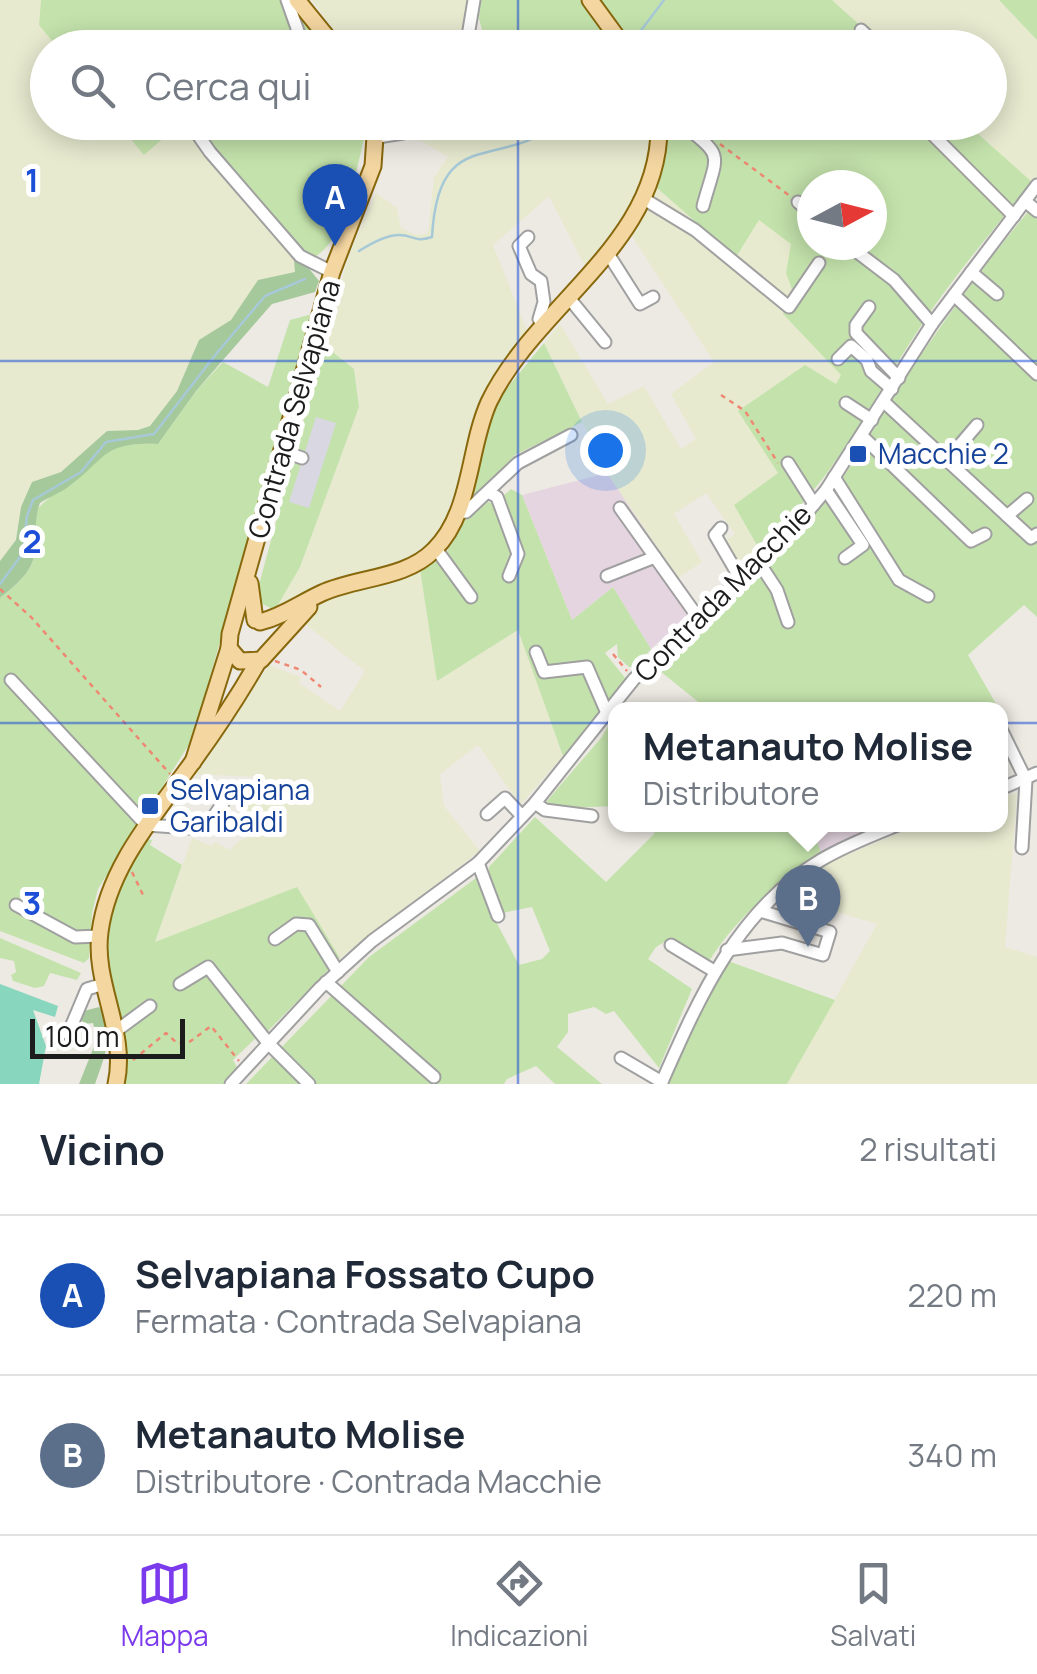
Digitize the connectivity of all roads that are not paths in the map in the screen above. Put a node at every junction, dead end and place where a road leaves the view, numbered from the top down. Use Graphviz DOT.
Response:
graph roads {
  1 [pos="287,0"];
  2 [pos="297,0"];
  3 [pos="474,0"];
  4 [pos="590,0"];
  5 [pos="298,30"];
  6 [pos="321,30"];
  7 [pos="469,30"];
  8 [pos="612,30"];
  9 [pos="202,140"];
  10 [pos="376,140"];
  11 [pos="657,140"];
  12 [pos="703,140"];
  13 [pos="938,140"];
  14 [pos="1037,185"];
  15 [pos="644,200"];
  16 [pos="1025,201"];
  17 [pos="703,206"];
  18 [pos="1037,211"];
  19 [pos="1014,216"];
  20 [pos="528,238"];
  21 [pos="607,252"];
  22 [pos="868,260"];
  23 [pos="818,263"];
  24 [pos="332,272"];
  25 [pos="972,272"];
  26 [pos="997,294"];
  27 [pos="954,295"];
  28 [pos="653,297"];
  29 [pos="569,298"];
  30 [pos="869,307"];
  31 [pos="932,324"];
  32 [pos="544,327"];
  33 [pos="606,342"];
  34 [pos="838,359"];
  35 [pos="1037,374"];
  36 [pos="896,384"];
  37 [pos="884,402"];
  38 [pos="846,403"];
  39 [pos="872,420"];
  40 [pos="977,425"];
  41 [pos="571,435"];
  42 [pos="862,436"];
  43 [pos="282,451"];
  44 [pos="302,458"];
  45 [pos="947,460"];
  46 [pos="783,462"];
  47 [pos="834,478"];
  48 [pos="826,490"];
  49 [pos="488,492"];
  50 [pos="1027,500"];
  51 [pos="814,504"];
  52 [pos="620,508"];
  53 [pos="457,512"];
  54 [pos="1007,516"];
  55 [pos="721,528"];
  56 [pos="985,534"];
  57 [pos="1037,534"];
  58 [pos="436,550"];
  59 [pos="655,557"];
  60 [pos="845,558"];
  61 [pos="758,561"];
  62 [pos="250,569"];
  63 [pos="509,576"];
  64 [pos="606,576"];
  65 [pos="740,578"];
  66 [pos="323,593"];
  67 [pos="928,596"];
  68 [pos="471,597"];
  69 [pos="698,616"];
  70 [pos="258,621"];
  71 [pos="788,622"];
  72 [pos="232,629"];
  73 [pos="229,648"];
  74 [pos="536,652"];
  75 [pos="264,657"];
  76 [pos="11,680"];
  77 [pos="616,702"];
  78 [pos="607,713"];
  79 [pos="1008,740"];
  80 [pos="193,762"];
  81 [pos="1033,780"];
  82 [pos="1008,786"];
  83 [pos="223,803"];
  84 [pos="535,803"];
  85 [pos="487,814"];
  86 [pos="522,816"];
  87 [pos="592,816"];
  88 [pos="146,825"];
  89 [pos="882,832"];
  90 [pos="1022,848"];
  91 [pos="478,863"];
  92 [pos="16,906"];
  93 [pos="760,912"];
  94 [pos="498,916"];
  95 [pos="99,936"];
  96 [pos="275,939"];
  97 [pos="670,945"];
  98 [pos="727,950"];
  99 [pos="714,971"];
  100 [pos="338,972"];
  101 [pos="326,982"];
  102 [pos="104,984"];
  103 [pos="180,984"];
  104 [pos="150,1006"];
  105 [pos="116,1031"];
  106 [pos="68,1034"];
  107 [pos="269,1044"];
  108 [pos="620,1058"];
  109 [pos="117,1076"];
  110 [pos="434,1077"];
  111 [pos="234,1083"];
  112 [pos="661,1083"];
  113 [pos="308,1084"];
  1 -- 5 [label="street"];
  2 -- 6 [label="main road"];
  3 -- 7 [label="street"];
  4 -- 8 [label="main road"];
  9 -- 24 [label="street"];
  10 -- 24 [label="main road, Contrada Selvapiana"];
  11 -- 15 [label="main road"];
  12 -- 17 [label="street"];
  13 -- 19 [label="street"];
  14 -- 16 [label="street, Contrada Macchie"];
  15 -- 21 [label="main road"];
  15 -- 23 [label="street"];
  16 -- 18 [label="street"];
  16 -- 19 [label="street, Contrada Macchie"];
  19 -- 25 [label="street, Contrada Macchie"];
  20 -- 32 [label="street"];
  21 -- 28 [label="street"];
  21 -- 29 [label="main road"];
  22 -- 31 [label="street"];
  24 -- 43 [label="main road, Contrada Selvapiana"];
  25 -- 26 [label="street"];
  25 -- 27 [label="street, Contrada Macchie"];
  27 -- 31 [label="street, Contrada Macchie"];
  27 -- 35 [label="street"];
  29 -- 32 [label="main road"];
  29 -- 33 [label="street"];
  30 -- 36 [label="street"];
  31 -- 36 [label="street, Contrada Macchie"];
  32 -- 53 [label="main road"];
  34 -- 36 [label="street"];
  36 -- 37 [label="street, Contrada Macchie"];
  37 -- 39 [label="street, Contrada Macchie"];
  37 -- 45 [label="street"];
  38 -- 39 [label="street"];
  39 -- 42 [label="street, Contrada Macchie"];
  40 -- 45 [label="street"];
  41 -- 49 [label="street"];
  42 -- 47 [label="street, Contrada Macchie"];
  42 -- 56 [label="street"];
  43 -- 44 [label="street"];
  43 -- 62 [label="main road, Contrada Selvapiana"];
  45 -- 54 [label="street"];
  46 -- 51 [label="street"];
  47 -- 48 [label="street, Contrada Macchie"];
  47 -- 67 [label="street"];
  48 -- 51 [label="street, Contrada Macchie"];
  48 -- 60 [label="street"];
  49 -- 53 [label="street"];
  49 -- 63 [label="street"];
  50 -- 54 [label="street"];
  51 -- 61 [label="street, Contrada Macchie"];
  52 -- 59 [label="street"];
  53 -- 58 [label="main road"];
  54 -- 57 [label="street"];
  55 -- 65 [label="street"];
  58 -- 66 [label="main road"];
  58 -- 68 [label="street"];
  59 -- 64 [label="street"];
  59 -- 69 [label="street"];
  61 -- 65 [label="street, Contrada Macchie"];
  61 -- 71 [label="street"];
  62 -- 70 [label="main road, Contrada Selvapiana"];
  62 -- 72 [label="main road, Contrada Selvapiana"];
  65 -- 69 [label="street, Contrada Macchie"];
  66 -- 70 [label="main road"];
  66 -- 75 [label="main road"];
  69 -- 77 [label="street, Contrada Macchie"];
  70 -- 72 [label="main road"];
  70 -- 75 [label="main road"];
  72 -- 73 [label="main road"];
  73 -- 75 [label="main road"];
  73 -- 80 [label="main road"];
  74 -- 78 [label="street"];
  75 -- 80 [label="main road"];
  76 -- 88 [label="street"];
  78 -- 84 [label="street, Contrada Macchie"];
  79 -- 81 [label="street"];
  80 -- 88 [label="main road"];
  81 -- 82 [label="street"];
  81 -- 90 [label="street"];
  83 -- 88 [label="street"];
  84 -- 86 [label="street, Contrada Macchie"];
  84 -- 87 [label="street"];
  85 -- 86 [label="street"];
  86 -- 91 [label="street, Contrada Macchie"];
  88 -- 95 [label="main road"];
  89 -- 93 [label="street"];
  91 -- 94 [label="street"];
  91 -- 100 [label="street, Contrada Macchie"];
  92 -- 95 [label="street"];
  93 -- 98 [label="street"];
  93 -- 98 [label="street"];
  95 -- 102 [label="main road"];
  96 -- 100 [label="street"];
  97 -- 99 [label="street"];
  98 -- 99 [label="street"];
  99 -- 112 [label="street"];
  100 -- 101 [label="street, Contrada Macchie"];
  101 -- 107 [label="street, Contrada Macchie"];
  101 -- 110 [label="street"];
  102 -- 105 [label="main road"];
  102 -- 106 [label="street"];
  103 -- 107 [label="street"];
  104 -- 105 [label="street"];
  105 -- 109 [label="main road"];
  107 -- 111 [label="street, Contrada Macchie"];
  107 -- 113 [label="street"];
  108 -- 112 [label="street"];
}
